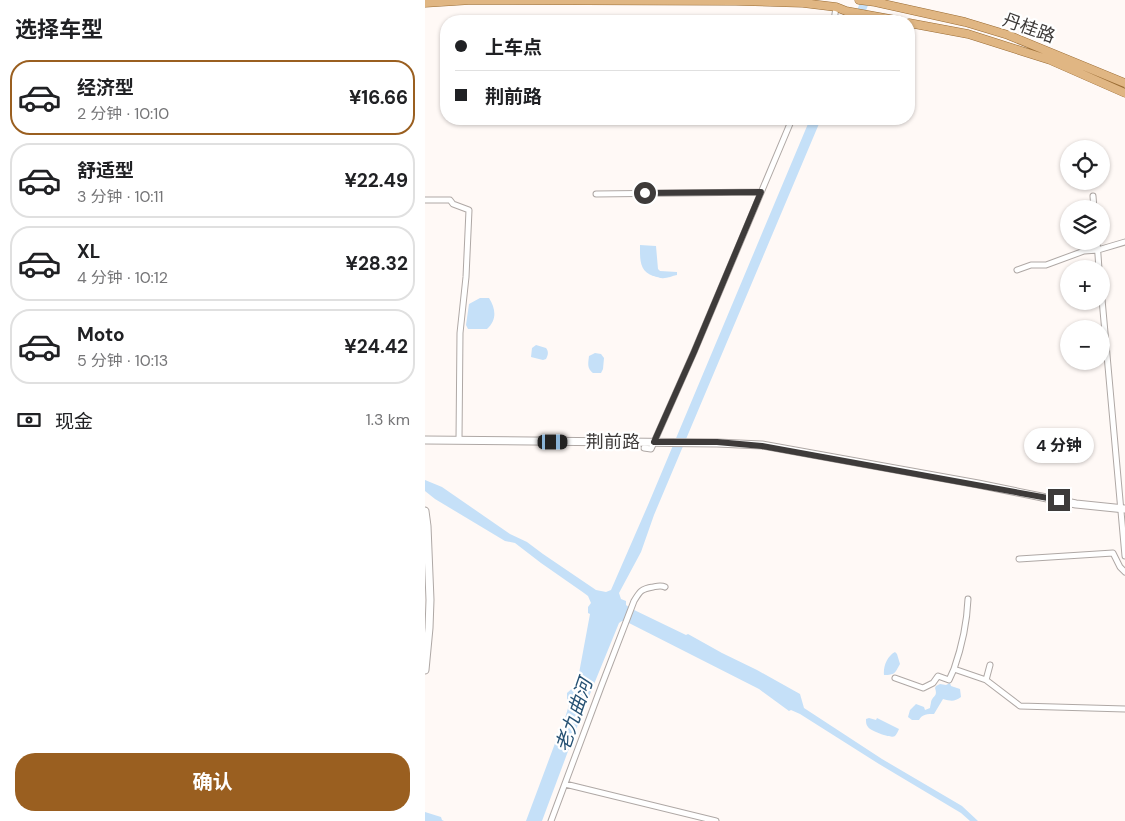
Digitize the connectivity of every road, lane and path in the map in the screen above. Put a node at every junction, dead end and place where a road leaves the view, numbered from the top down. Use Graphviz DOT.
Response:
graph roads {
  1 [pos="859,0"];
  2 [pos="425,3"];
  3 [pos="836,7"];
  4 [pos="835,15"];
  5 [pos="868,15"];
  6 [pos="915,24"];
  7 [pos="1125,83"];
  8 [pos="1125,93"];
  9 [pos="789,125"];
  10 [pos="761,192"];
  11 [pos="596,194"];
  12 [pos="1093,196"];
  13 [pos="425,200"];
  14 [pos="1093,200"];
  15 [pos="1125,242"];
  16 [pos="1110,246"];
  17 [pos="1098,250"];
  18 [pos="1099,260"];
  19 [pos="1017,270"];
  20 [pos="1103,310"];
  21 [pos="459,439"];
  22 [pos="425,440"];
  23 [pos="654,442"];
  24 [pos="644,448"];
  25 [pos="1123,509"];
  26 [pos="425,511"];
  27 [pos="1125,556"];
  28 [pos="1019,559"];
  29 [pos="1125,572"];
  30 [pos="665,587"];
  31 [pos="968,599"];
  32 [pos="990,665"];
  33 [pos="954,668"];
  34 [pos="425,670"];
  35 [pos="895,678"];
  36 [pos="986,680"];
  37 [pos="1125,709"];
  38 [pos="565,784"];
  39 [pos="551,821"];
  40 [pos="716,821"];
  1 -- 7 [label="main road, 丹桂路"];
  2 -- 3 [label="main road"];
  3 -- 4 [label="street"];
  3 -- 5 [label="main road"];
  6 -- 8 [label="main road, 丹桂路"];
  9 -- 10 [label="street"];
  10 -- 11 [label="street"];
  10 -- 23 [label="street"];
  12 -- 14 [label="street"];
  13 -- 21 [label="street"];
  15 -- 16 [label="street"];
  17 -- 18 [label="street"];
  17 -- 19 [label="street"];
  20 -- 25 [label="street"];
  22 -- 23 [label="street, 荆前路"];
  23 -- 24 [label="street"];
  23 -- 25 [label="street, 荆前路"];
  25 -- 27 [label="street"];
  26 -- 34 [label="street"];
  28 -- 29 [label="street"];
  30 -- 38 [label="street"];
  31 -- 33 [label="street"];
  32 -- 36 [label="street"];
  33 -- 35 [label="street"];
  33 -- 36 [label="street"];
  36 -- 37 [label="street"];
  38 -- 39 [label="street"];
  38 -- 40 [label="street"];
}
